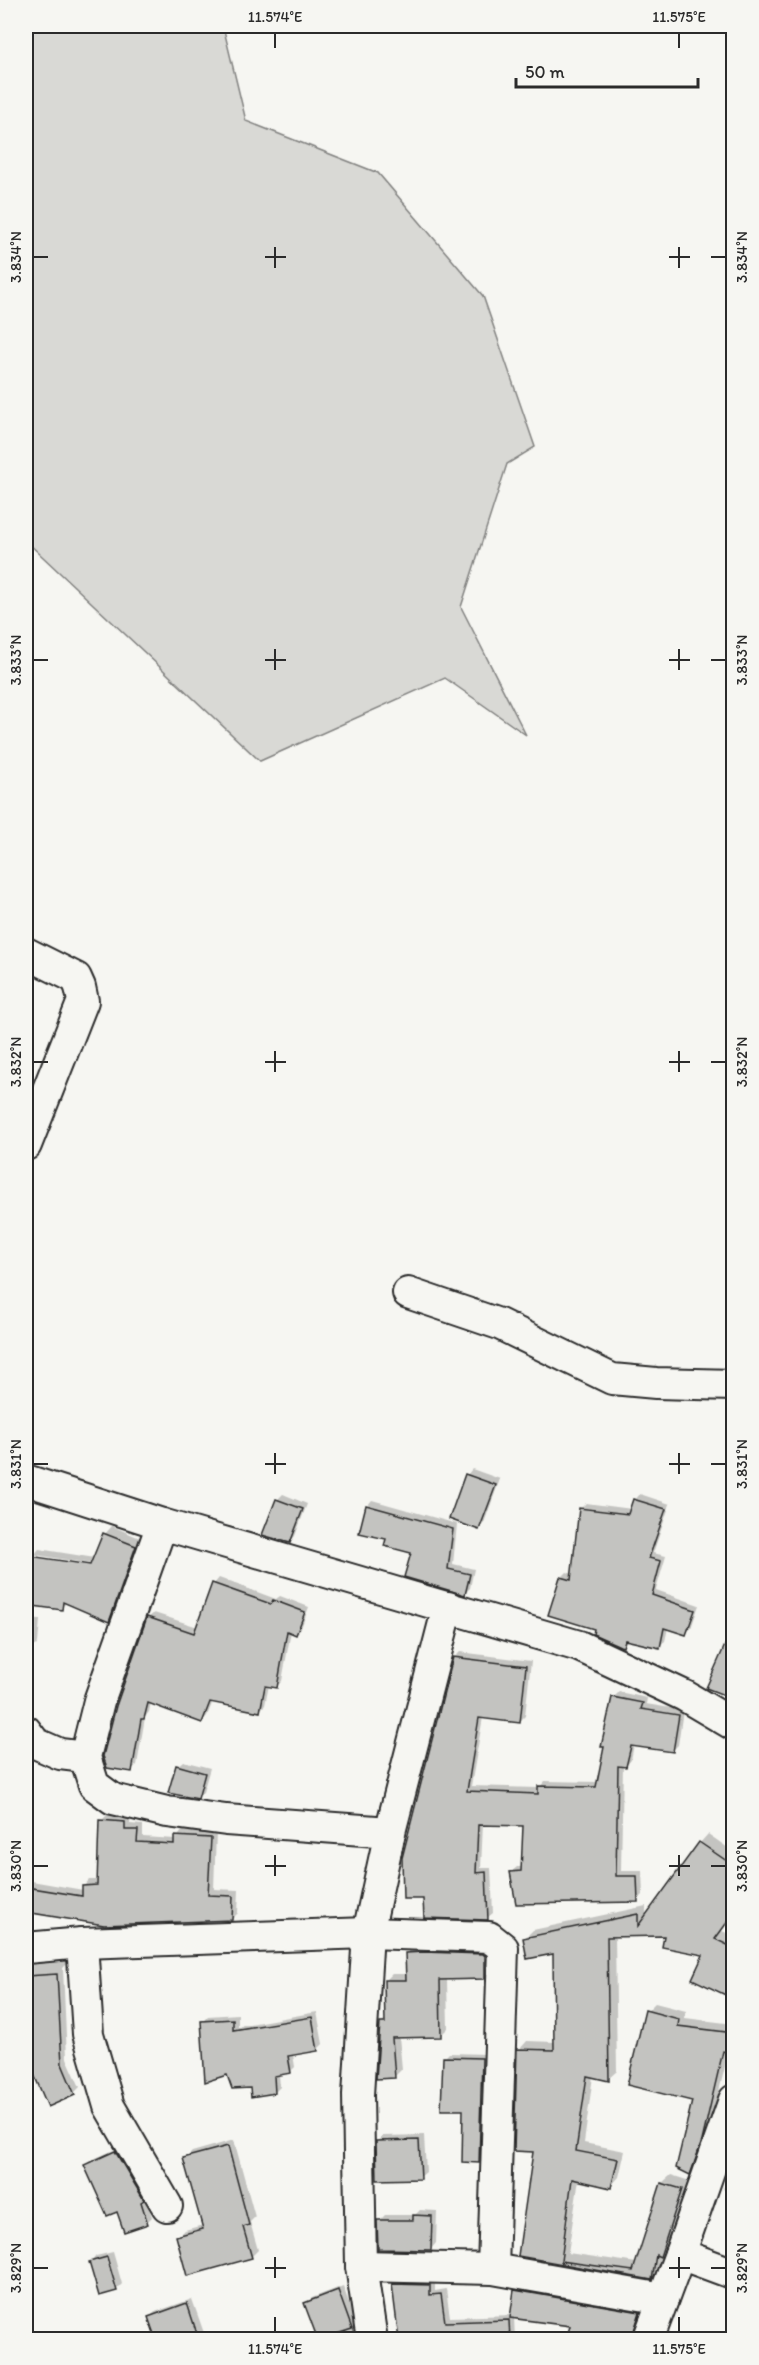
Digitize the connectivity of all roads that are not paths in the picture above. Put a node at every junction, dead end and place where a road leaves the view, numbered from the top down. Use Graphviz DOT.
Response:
graph roads {
  1 [pos="26,953"];
  2 [pos="26,1145"];
  3 [pos="408,1293"];
  4 [pos="734,1385"];
  5 [pos="26,1480"];
  6 [pos="162,1524"];
  7 [pos="448,1607"];
  8 [pos="734,1725"];
  9 [pos="26,1731"];
  10 [pos="85,1757"];
  11 [pos="390,1832"];
  12 [pos="368,1933"];
  13 [pos="82,1943"];
  14 [pos="26,1948"];
  15 [pos="734,2100"];
  16 [pos="167,2206"];
  17 [pos="680,2254"];
  18 [pos="361,2265"];
  19 [pos="493,2269"];
  20 [pos="734,2274"];
  21 [pos="663,2299"];
  22 [pos="372,2340"];
  23 [pos="648,2340"];
  1 -- 2 [label="street"];
  3 -- 4 [label="street"];
  5 -- 6 [label="street"];
  6 -- 7 [label="street"];
  6 -- 10 [label="street"];
  7 -- 8 [label="street"];
  7 -- 11 [label="street"];
  9 -- 10 [label="street"];
  10 -- 11 [label="street"];
  11 -- 12 [label="street"];
  12 -- 13 [label="street"];
  12 -- 18 [label="street"];
  12 -- 19 [label="street"];
  13 -- 14 [label="street"];
  13 -- 16 [label="street"];
  15 -- 17 [label="street"];
  17 -- 20 [label="street"];
  17 -- 21 [label="street"];
  18 -- 19 [label="street"];
  18 -- 22 [label="street"];
  19 -- 21 [label="street"];
  21 -- 23 [label="street"];
}
